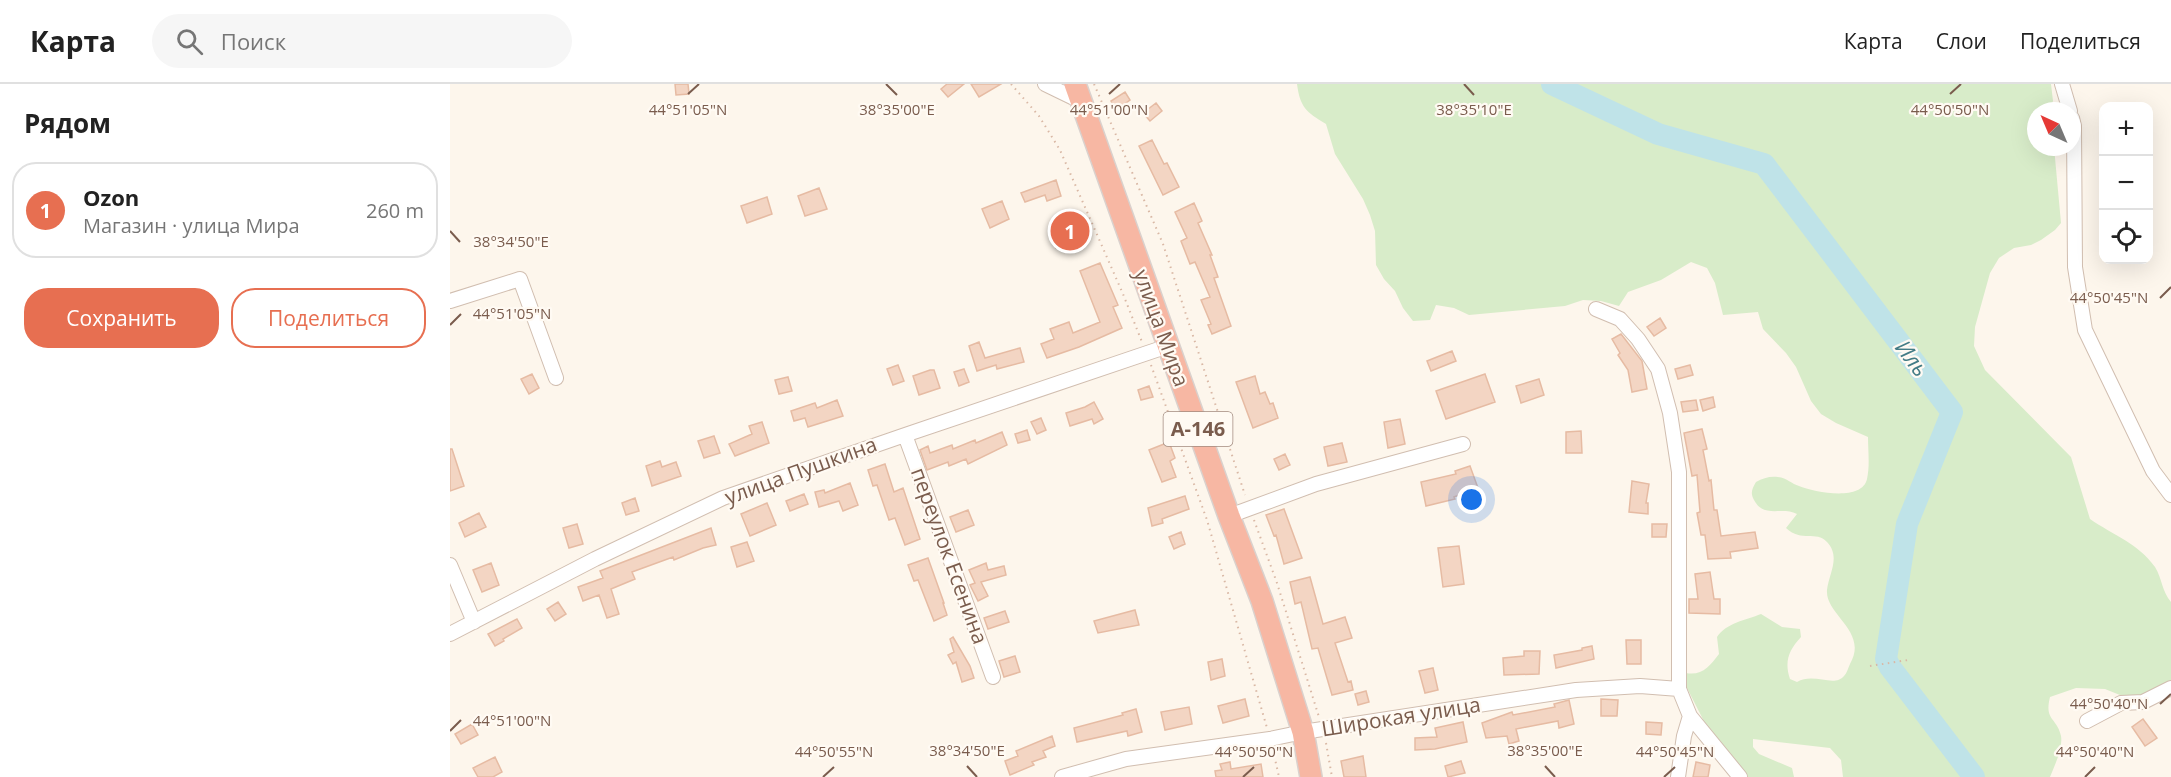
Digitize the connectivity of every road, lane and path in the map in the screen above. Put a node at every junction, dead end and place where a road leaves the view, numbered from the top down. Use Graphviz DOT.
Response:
graph roads {
  1 [pos="1011,84"];
  2 [pos="1045,84"];
  3 [pos="1095,84"];
  4 [pos="2062,84"];
  5 [pos="1077,93"];
  6 [pos="2067,102"];
  7 [pos="2074,156"];
  8 [pos="450,301"];
  9 [pos="1596,309"];
  10 [pos="1168,346"];
  11 [pos="1147,354"];
  12 [pos="556,378"];
  13 [pos="904,435"];
  14 [pos="1463,444"];
  15 [pos="2171,495"];
  16 [pos="1249,508"];
  17 [pos="1229,516"];
  18 [pos="450,565"];
  19 [pos="474,622"];
  20 [pos="450,634"];
  21 [pos="1908,660"];
  22 [pos="1870,666"];
  23 [pos="993,677"];
  24 [pos="2171,688"];
  25 [pos="1679,689"];
  26 [pos="1690,717"];
  27 [pos="2087,721"];
  28 [pos="1313,730"];
  29 [pos="1270,739"];
  30 [pos="1062,777"];
  31 [pos="1279,777"];
  32 [pos="1311,777"];
  33 [pos="1332,777"];
  34 [pos="1678,777"];
  35 [pos="1740,777"];
  1 -- 11 [label="path"];
  2 -- 5 [label="street"];
  3 -- 16 [label="path"];
  4 -- 6 [label="street"];
  5 -- 10 [label="highway, улица Мира / А-146"];
  7 -- 15 [label="street"];
  8 -- 12 [label="street"];
  9 -- 25 [label="street"];
  10 -- 11 [label="street, улица Пушкина"];
  10 -- 17 [label="highway, улица Мира / А-146"];
  11 -- 13 [label="street, улица Пушкина"];
  11 -- 29 [label="path"];
  13 -- 19 [label="street, улица Пушкина"];
  13 -- 23 [label="street, переулок Есенина"];
  14 -- 16 [label="street"];
  16 -- 17 [label="street"];
  16 -- 28 [label="path"];
  17 -- 28 [label="highway, улица Мира / А-146"];
  18 -- 19 [label="street"];
  19 -- 20 [label="street, улица Пушкина"];
  21 -- 22 [label="path"];
  24 -- 27 [label="street"];
  25 -- 26 [label="street"];
  25 -- 28 [label="street, Широкая улица"];
  26 -- 34 [label="street"];
  26 -- 35 [label="street"];
  28 -- 29 [label="street, Широкая улица"];
  28 -- 32 [label="highway, улица Мира / А-146"];
  28 -- 33 [label="path"];
  29 -- 30 [label="street, Широкая улица"];
  29 -- 31 [label="path"];
}
